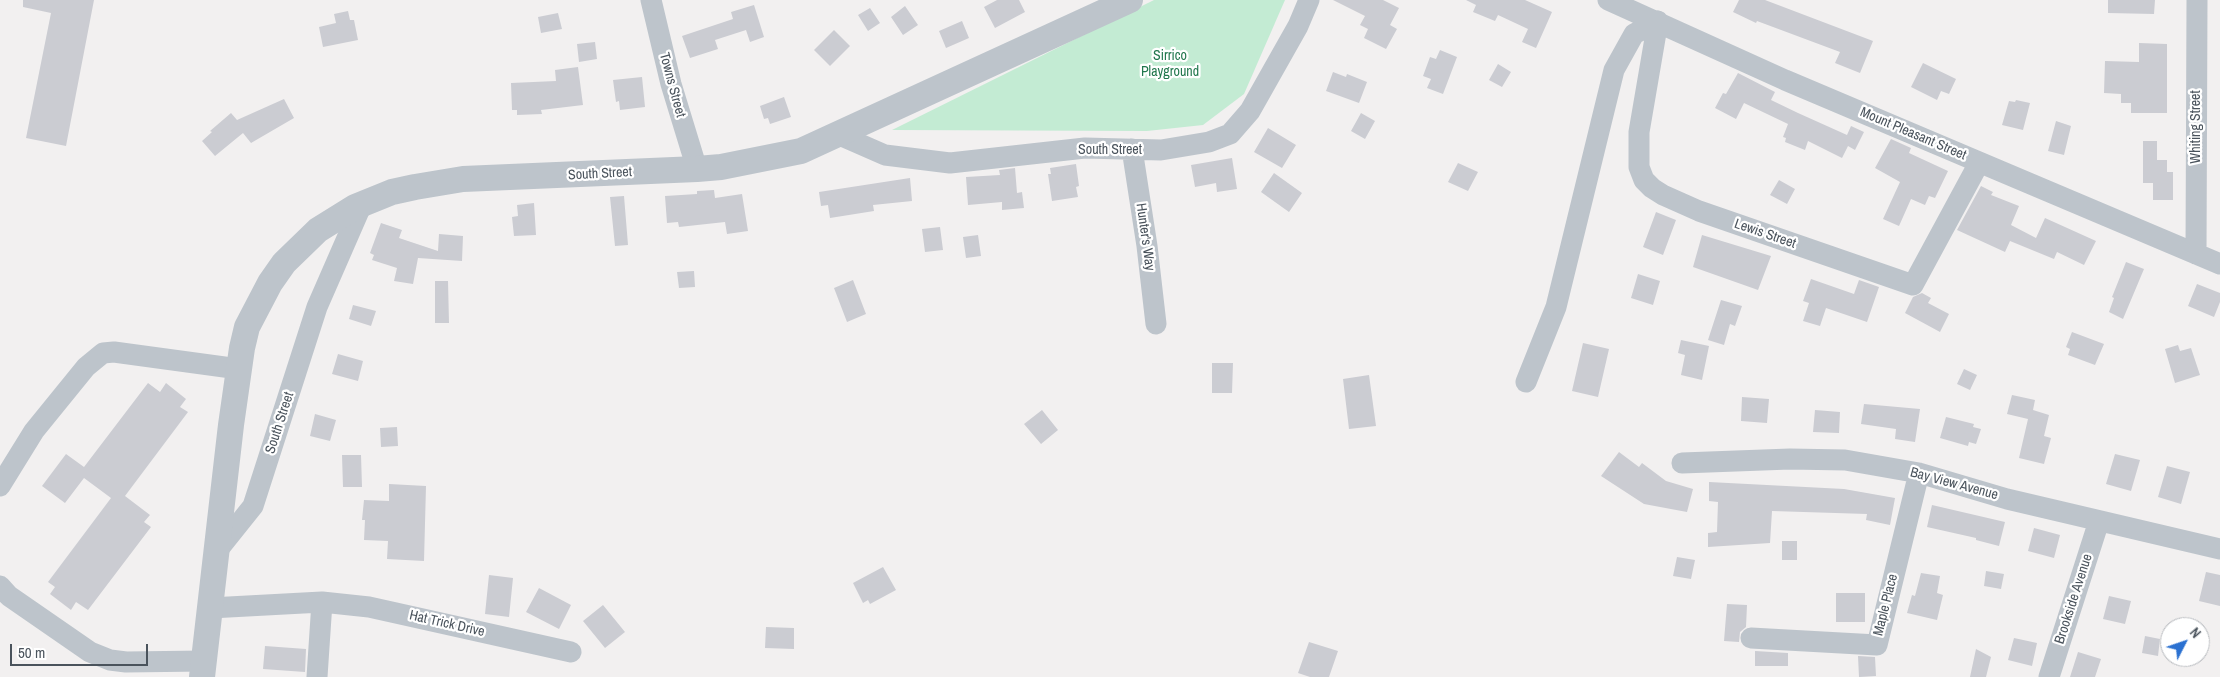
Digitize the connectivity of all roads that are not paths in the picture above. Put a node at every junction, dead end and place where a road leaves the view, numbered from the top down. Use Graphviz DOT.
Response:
graph roads {
  1 [pos="651,0"];
  2 [pos="1130,0"];
  3 [pos="1309,0"];
  4 [pos="1608,0"];
  5 [pos="2197,0"];
  6 [pos="1658,21"];
  7 [pos="837,134"];
  8 [pos="1132,150"];
  9 [pos="1979,163"];
  10 [pos="697,169"];
  11 [pos="362,204"];
  12 [pos="2196,254"];
  13 [pos="2220,264"];
  14 [pos="1156,324"];
  15 [pos="239,369"];
  16 [pos="1526,382"];
  17 [pos="1682,464"];
  18 [pos="1918,473"];
  19 [pos="0,486"];
  20 [pos="2099,521"];
  21 [pos="2220,549"];
  22 [pos="217,550"];
  23 [pos="0,586"];
  24 [pos="322,602"];
  25 [pos="210,608"];
  26 [pos="1752,638"];
  27 [pos="571,652"];
  28 [pos="203,669"];
  29 [pos="317,677"];
  30 [pos="2049,677"];
  1 -- 10 [label="street, Towns Street"];
  2 -- 7 [label="street, South Street"];
  3 -- 8 [label="street, South Street"];
  4 -- 6 [label="street, Mount Pleasant Street"];
  5 -- 12 [label="street, Whiting Street"];
  6 -- 9 [label="street, Mount Pleasant Street"];
  6 -- 9 [label="street, Lewis Street"];
  6 -- 16 [label="street"];
  7 -- 8 [label="street, South Street"];
  7 -- 10 [label="street, South Street"];
  8 -- 14 [label="street, Hunter's Way"];
  9 -- 12 [label="street, Mount Pleasant Street"];
  10 -- 11 [label="street, South Street"];
  11 -- 15 [label="street, South Street"];
  11 -- 22 [label="street, South Street"];
  12 -- 13 [label="street, Mount Pleasant Street"];
  15 -- 19 [label="street"];
  15 -- 22 [label="street, South Street"];
  17 -- 18 [label="street, Bay View Avenue"];
  18 -- 20 [label="street, Bay View Avenue"];
  18 -- 26 [label="street, Maple Place"];
  20 -- 21 [label="street, Bay View Avenue"];
  20 -- 30 [label="street, Brookside Avenue"];
  22 -- 25 [label="street, South Street"];
  23 -- 28 [label="street, South Street"];
  24 -- 25 [label="street, Hat Trick Drive"];
  24 -- 27 [label="street, Hat Trick Drive"];
  24 -- 29 [label="street"];
  25 -- 28 [label="street, South Street"];
}
